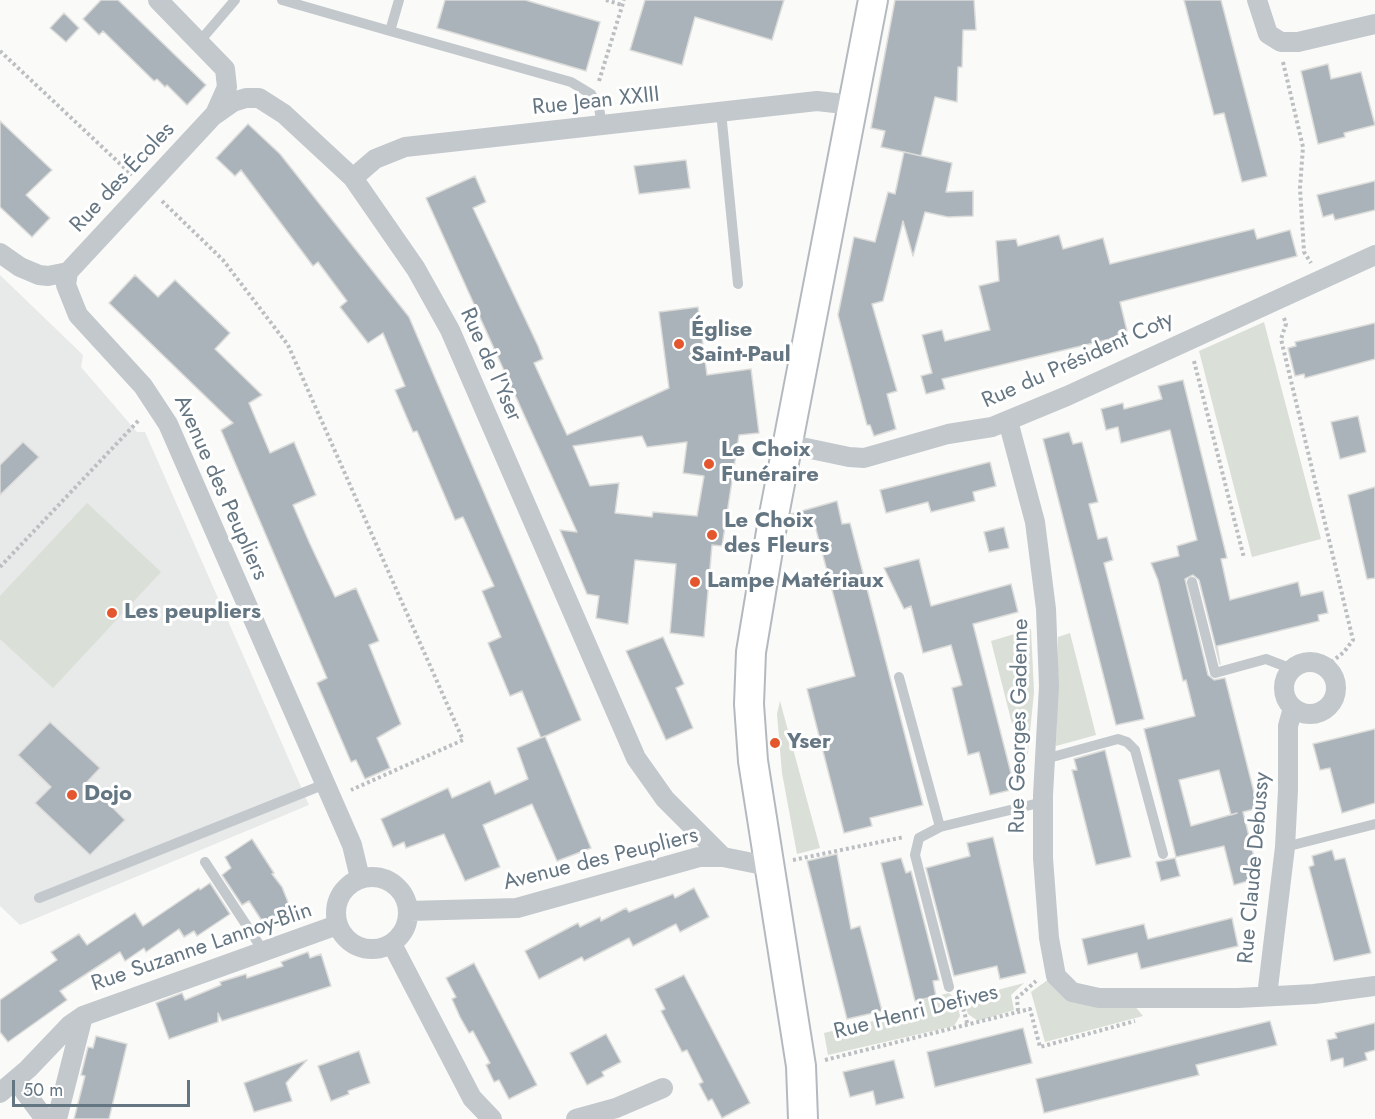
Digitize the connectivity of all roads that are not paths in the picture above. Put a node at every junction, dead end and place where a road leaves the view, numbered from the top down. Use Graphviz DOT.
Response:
graph roads {
  1 [pos="158,0"];
  2 [pos="235,0"];
  3 [pos="282,0"];
  4 [pos="399,0"];
  5 [pos="873,0"];
  6 [pos="1257,0"];
  7 [pos="1375,24"];
  8 [pos="390,31"];
  9 [pos="200,41"];
  10 [pos="853,105"];
  11 [pos="722,112"];
  12 [pos="213,116"];
  13 [pos="602,125"];
  14 [pos="353,178"];
  15 [pos="0,253"];
  16 [pos="1375,255"];
  17 [pos="68,272"];
  18 [pos="738,284"];
  19 [pos="1008,422"];
  20 [pos="787,444"];
  21 [pos="1192,582"];
  22 [pos="1292,669"];
  23 [pos="899,676"];
  24 [pos="1293,708"];
  25 [pos="1045,759"];
  26 [pos="328,791"];
  27 [pos="1043,802"];
  28 [pos="1375,824"];
  29 [pos="940,827"];
  30 [pos="1285,847"];
  31 [pos="1163,854"];
  32 [pos="723,857"];
  33 [pos="205,862"];
  34 [pos="768,866"];
  35 [pos="360,878"];
  36 [pos="39,898"];
  37 [pos="409,911"];
  38 [pos="337,925"];
  39 [pos="392,944"];
  40 [pos="264,952"];
  41 [pos="1375,986"];
  42 [pos="948,987"];
  43 [pos="1267,996"];
  44 [pos="83,1016"];
  45 [pos="801,1066"];
  46 [pos="16,1080"];
  47 [pos="663,1088"];
  48 [pos="0,1093"];
  49 [pos="45,1119"];
  50 [pos="57,1119"];
  51 [pos="492,1119"];
  52 [pos="576,1119"];
  53 [pos="803,1119"];
  54 [pos="815,1119"];
  1 -- 9 [label="street"];
  2 -- 9 [label="lane"];
  3 -- 8 [label="lane"];
  4 -- 8 [label="lane"];
  5 -- 10 [label="main road"];
  6 -- 7 [label="street"];
  8 -- 13 [label="lane"];
  9 -- 12 [label="street"];
  10 -- 11 [label="street, Rue Jean XXIII"];
  10 -- 20 [label="main road"];
  11 -- 13 [label="street, Rue Jean XXIII"];
  11 -- 18 [label="lane"];
  12 -- 14 [label="street, Rue de l'Yser"];
  12 -- 17 [label="street, Rue des Écoles"];
  13 -- 14 [label="street, Rue Jean XXIII"];
  14 -- 32 [label="street, Rue de l'Yser"];
  15 -- 17 [label="street"];
  16 -- 19 [label="street, Rue du Président Coty"];
  17 -- 26 [label="street, Avenue des Peupliers"];
  19 -- 20 [label="street, Rue du Président Coty"];
  19 -- 25 [label="street, Rue Georges Gadenne"];
  20 -- 34 [label="main road"];
  21 -- 22 [label="lane"];
  22 -- 24 [label="street, Rue Claude Debussy"];
  22 -- 24 [label="street"];
  23 -- 29 [label="lane"];
  24 -- 30 [label="street, Rue Claude Debussy"];
  25 -- 27 [label="street, Rue Georges Gadenne"];
  25 -- 31 [label="lane"];
  26 -- 35 [label="street, Avenue des Peupliers"];
  26 -- 36 [label="lane"];
  27 -- 29 [label="lane"];
  27 -- 43 [label="street, Rue Georges Gadenne"];
  28 -- 30 [label="lane"];
  29 -- 42 [label="lane"];
  30 -- 43 [label="street, Rue Claude Debussy"];
  32 -- 34 [label="street, Avenue des Peupliers"];
  32 -- 37 [label="street, Avenue des Peupliers"];
  33 -- 40 [label="lane"];
  34 -- 45 [label="main road"];
  35 -- 37 [label="street"];
  35 -- 38 [label="street"];
  37 -- 39 [label="street"];
  38 -- 39 [label="street"];
  38 -- 40 [label="street, Rue Suzanne Lannoy-Blin"];
  39 -- 51 [label="street"];
  40 -- 44 [label="street, Rue Suzanne Lannoy-Blin"];
  41 -- 43 [label="street"];
  44 -- 46 [label="street, Rue Suzanne Lannoy-Blin"];
  44 -- 50 [label="street, Rue Suzanne Lannoy-Blin"];
  45 -- 53 [label="main road"];
  45 -- 54 [label="main road"];
  46 -- 48 [label="street, Rue Suzanne Lannoy-Blin"];
  46 -- 49 [label="street"];
  47 -- 52 [label="street"];
}
